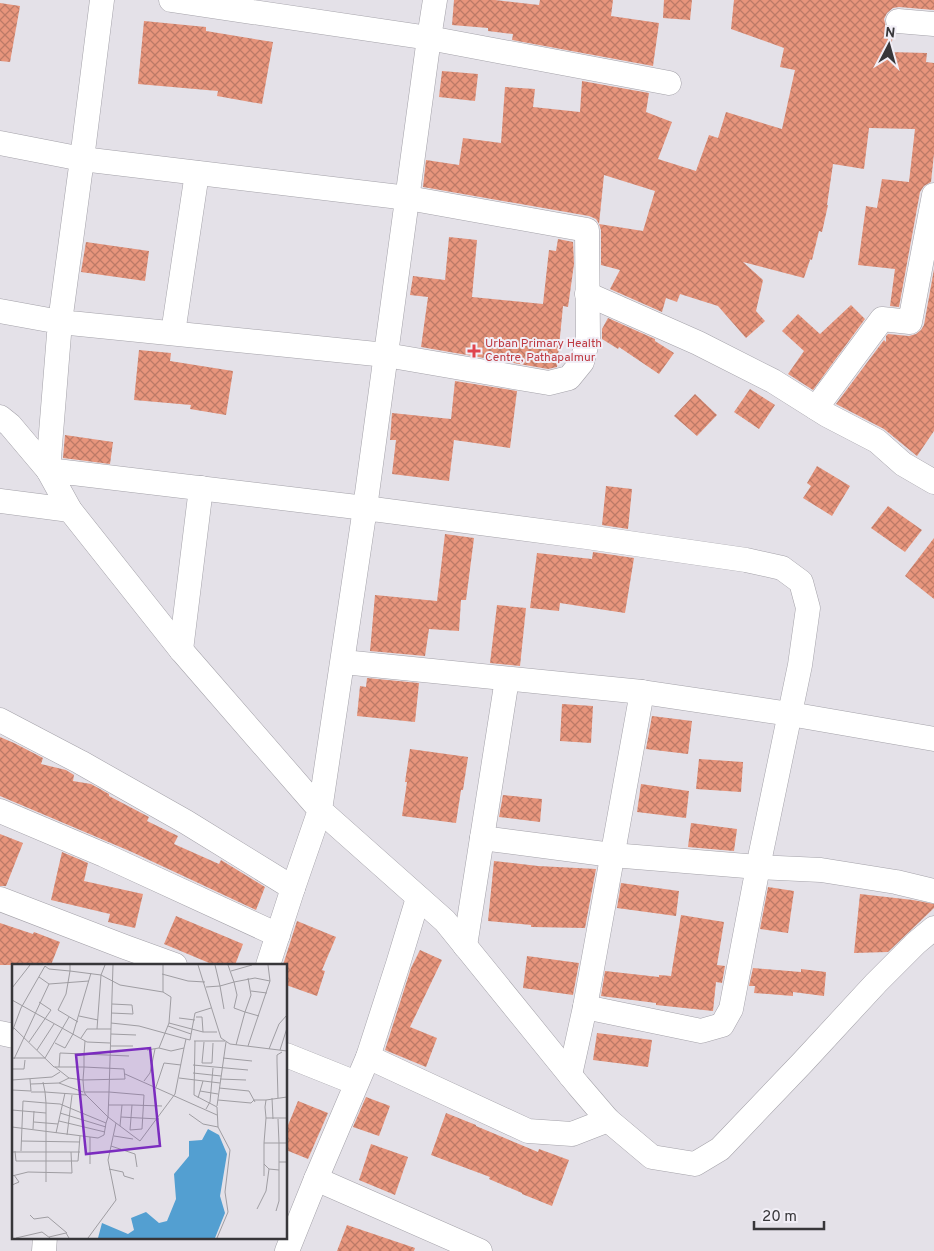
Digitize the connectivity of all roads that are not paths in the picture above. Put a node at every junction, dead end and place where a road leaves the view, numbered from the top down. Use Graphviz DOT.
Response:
graph roads {
  1 [pos="102,0"];
  2 [pos="171,0"];
  3 [pos="435,0"];
  4 [pos="898,21"];
  5 [pos="934,24"];
  6 [pos="429,38"];
  7 [pos="669,83"];
  8 [pos="0,143"];
  9 [pos="82,159"];
  10 [pos="197,173"];
  11 [pos="934,195"];
  12 [pos="408,198"];
  13 [pos="587,294"];
  14 [pos="0,311"];
  15 [pos="60,322"];
  16 [pos="173,333"];
  17 [pos="386,355"];
  18 [pos="816,408"];
  19 [pos="0,417"];
  20 [pos="48,470"];
  21 [pos="934,482"];
  22 [pos="201,488"];
  23 [pos="0,501"];
  24 [pos="365,508"];
  25 [pos="70,510"];
  26 [pos="181,650"];
  27 [pos="343,662"];
  28 [pos="508,679"];
  29 [pos="642,692"];
  30 [pos="790,714"];
  31 [pos="0,720"];
  32 [pos="934,739"];
  33 [pos="320,810"];
  34 [pos="0,811"];
  35 [pos="482,838"];
  36 [pos="612,855"];
  37 [pos="758,867"];
  38 [pos="293,888"];
  39 [pos="934,891"];
  40 [pos="418,898"];
  41 [pos="0,899"];
  42 [pos="934,928"];
  43 [pos="278,935"];
  44 [pos="465,946"];
  45 [pos="172,964"];
  46 [pos="268,964"];
  47 [pos="585,1006"];
  48 [pos="288,1056"];
  49 [pos="368,1057"];
  50 [pos="570,1075"];
  51 [pos="356,1083"];
  52 [pos="608,1120"];
  53 [pos="316,1178"];
  54 [pos="45,1238"];
  55 [pos="44,1251"];
  56 [pos="287,1251"];
  57 [pos="480,1251"];
  1 -- 9 [label="street"];
  2 -- 6 [label="street"];
  3 -- 6 [label="street"];
  4 -- 5 [label="street"];
  6 -- 7 [label="street"];
  6 -- 12 [label="street"];
  8 -- 9 [label="street"];
  9 -- 10 [label="street"];
  9 -- 15 [label="street"];
  10 -- 12 [label="street"];
  10 -- 16 [label="street"];
  11 -- 18 [label="street"];
  12 -- 13 [label="street"];
  12 -- 17 [label="street"];
  13 -- 17 [label="street"];
  13 -- 18 [label="street"];
  14 -- 15 [label="street"];
  15 -- 16 [label="street"];
  15 -- 20 [label="street"];
  16 -- 17 [label="street"];
  17 -- 24 [label="street"];
  18 -- 21 [label="street"];
  19 -- 20 [label="street"];
  20 -- 22 [label="street"];
  20 -- 25 [label="street"];
  22 -- 24 [label="street"];
  22 -- 26 [label="street"];
  23 -- 25 [label="street"];
  24 -- 27 [label="street"];
  24 -- 30 [label="street"];
  25 -- 26 [label="street"];
  26 -- 33 [label="street"];
  27 -- 28 [label="street"];
  27 -- 33 [label="street"];
  28 -- 29 [label="street"];
  28 -- 35 [label="street"];
  29 -- 30 [label="street"];
  29 -- 36 [label="street"];
  30 -- 32 [label="street"];
  30 -- 37 [label="street"];
  31 -- 38 [label="street"];
  33 -- 38 [label="street"];
  33 -- 40 [label="street"];
  34 -- 43 [label="street"];
  35 -- 36 [label="street"];
  35 -- 44 [label="street"];
  36 -- 37 [label="street"];
  36 -- 47 [label="street"];
  37 -- 39 [label="street"];
  37 -- 47 [label="street"];
  38 -- 43 [label="street"];
  40 -- 44 [label="street"];
  40 -- 49 [label="street"];
  41 -- 45 [label="street"];
  42 -- 52 [label="street"];
  43 -- 46 [label="street"];
  44 -- 50 [label="street"];
  47 -- 50 [label="street"];
  48 -- 51 [label="street"];
  49 -- 51 [label="street"];
  49 -- 52 [label="street"];
  50 -- 52 [label="street"];
  51 -- 53 [label="street"];
  53 -- 56 [label="street"];
  53 -- 57 [label="street"];
  54 -- 55 [label="street"];
}
